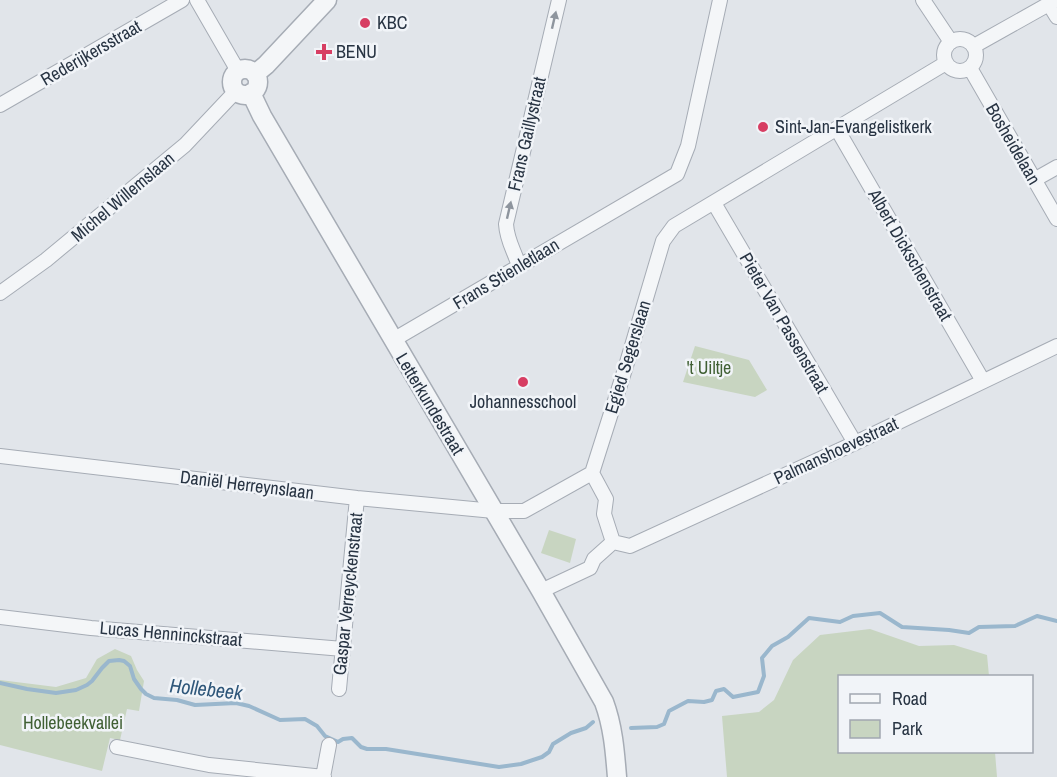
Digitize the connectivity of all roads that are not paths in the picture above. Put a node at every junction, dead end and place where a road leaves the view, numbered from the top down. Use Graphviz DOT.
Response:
graph roads {
  1 [pos="182,0"];
  2 [pos="197,0"];
  3 [pos="327,0"];
  4 [pos="559,0"];
  5 [pos="720,0"];
  6 [pos="923,0"];
  7 [pos="1053,2"];
  8 [pos="1057,17"];
  9 [pos="951,42"];
  10 [pos="974,46"];
  11 [pos="946,63"];
  12 [pos="970,68"];
  13 [pos="247,72"];
  14 [pos="244,92"];
  15 [pos="0,105"];
  16 [pos="837,129"];
  17 [pos="1057,167"];
  18 [pos="1034,180"];
  19 [pos="714,203"];
  20 [pos="1057,219"];
  21 [pos="519,266"];
  22 [pos="0,293"];
  23 [pos="393,340"];
  24 [pos="1057,346"];
  25 [pos="983,381"];
  26 [pos="855,443"];
  27 [pos="0,456"];
  28 [pos="592,473"];
  29 [pos="357,498"];
  30 [pos="494,511"];
  31 [pos="613,542"];
  32 [pos="541,591"];
  33 [pos="0,617"];
  34 [pos="343,649"];
  35 [pos="339,689"];
  36 [pos="330,745"];
  37 [pos="117,747"];
  38 [pos="324,777"];
  39 [pos="617,777"];
  1 -- 15 [label="street, Rederijkersstraat"];
  2 -- 13 [label="street"];
  3 -- 13 [label="street"];
  21 -- 4 [label="street, Frans Gaillystraat, one-way"];
  5 -- 21 [label="street, Frans Stienletlaan"];
  6 -- 9 [label="street"];
  7 -- 8 [label="street"];
  7 -- 10 [label="street"];
  9 -- 10 [label="street"];
  9 -- 11 [label="street"];
  10 -- 12 [label="street"];
  11 -- 12 [label="street"];
  11 -- 16 [label="street"];
  12 -- 18 [label="street, Bosheidelaan"];
  13 -- 14 [label="street"];
  14 -- 22 [label="street, Michel Willemslaan"];
  14 -- 23 [label="street, Letterkundestraat"];
  16 -- 19 [label="street"];
  16 -- 25 [label="street, Albert Dickschenstraat"];
  17 -- 18 [label="street"];
  18 -- 20 [label="street, Bosheidelaan"];
  19 -- 26 [label="street, Pieter Van Passenstraat"];
  19 -- 28 [label="street, Egied Segerslaan"];
  21 -- 23 [label="street, Frans Stienletlaan"];
  23 -- 30 [label="street, Letterkundestraat"];
  24 -- 25 [label="street, Palmanshoevestraat"];
  25 -- 26 [label="street, Palmanshoevestraat"];
  26 -- 31 [label="street, Palmanshoevestraat"];
  27 -- 29 [label="street, Daniël Herreynslaan"];
  28 -- 30 [label="street, Daniël Herreynslaan"];
  28 -- 31 [label="street"];
  29 -- 30 [label="street, Daniël Herreynslaan"];
  29 -- 34 [label="street, Gaspar Verreyckenstraat"];
  30 -- 32 [label="street, Letterkundestraat"];
  31 -- 32 [label="street"];
  32 -- 39 [label="street, Letterkundestraat"];
  33 -- 34 [label="street, Lucas Henninckstraat"];
  34 -- 35 [label="street, Gaspar Verreyckenstraat"];
  36 -- 38 [label="street"];
  37 -- 38 [label="street"];
}
